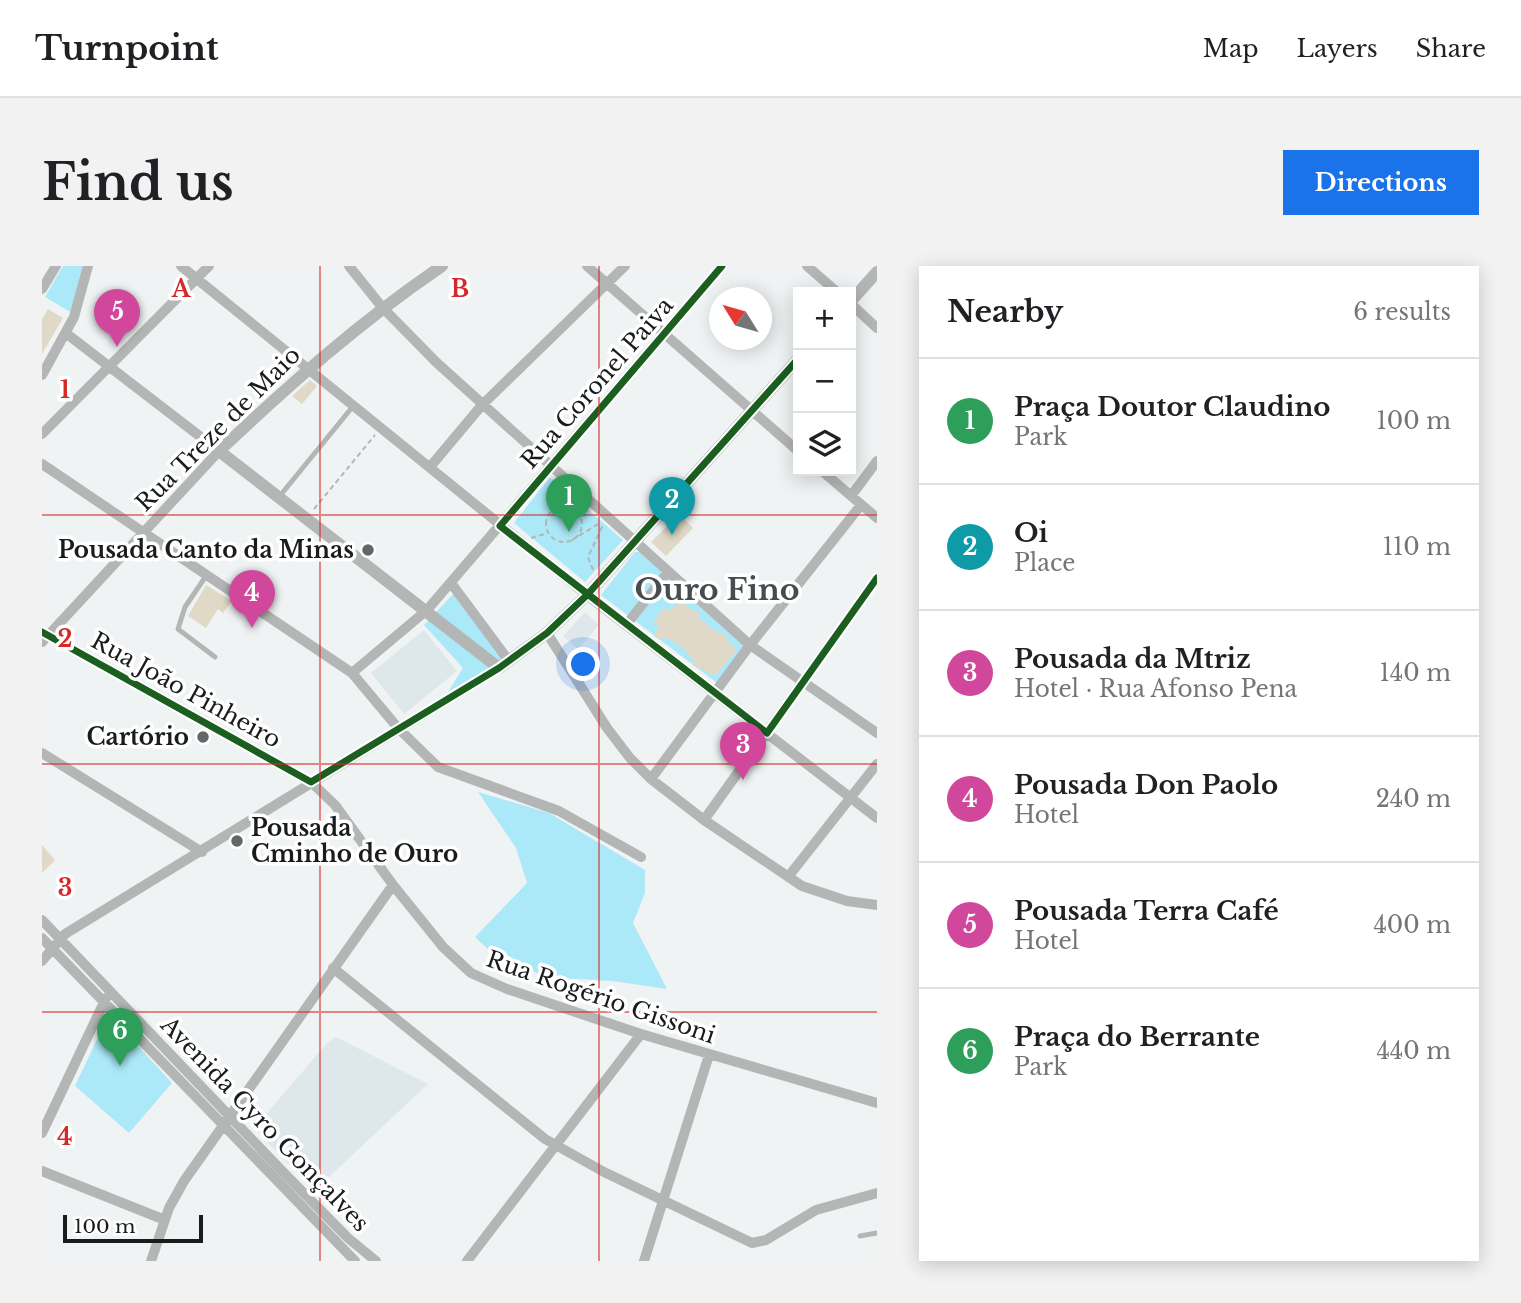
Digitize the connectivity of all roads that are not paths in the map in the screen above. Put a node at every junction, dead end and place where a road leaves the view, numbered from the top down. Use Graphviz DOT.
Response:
graph roads {
  1 [pos="57,266"];
  2 [pos="88,266"];
  3 [pos="181,266"];
  4 [pos="209,266"];
  5 [pos="349,266"];
  6 [pos="442,266"];
  7 [pos="587,266"];
  8 [pos="625,266"];
  9 [pos="722,266"];
  10 [pos="807,266"];
  11 [pos="877,272"];
  12 [pos="197,279"];
  13 [pos="607,283"];
  14 [pos="43,285"];
  15 [pos="831,287"];
  16 [pos="856,296"];
  17 [pos="382,307"];
  18 [pos="856,307"];
  19 [pos="877,328"];
  20 [pos="665,333"];
  21 [pos="67,334"];
  22 [pos="793,365"];
  23 [pos="111,366"];
  24 [pos="307,368"];
  25 [pos="42,375"];
  26 [pos="354,405"];
  27 [pos="482,405"];
  28 [pos="752,411"];
  29 [pos="42,435"];
  30 [pos="793,447"];
  31 [pos="219,451"];
  32 [pos="877,461"];
  33 [pos="42,464"];
  34 [pos="430,467"];
  35 [pos="551,467"];
  36 [pos="828,476"];
  37 [pos="851,496"];
  38 [pos="279,497"];
  39 [pos="861,505"];
  40 [pos="877,518"];
  41 [pos="500,526"];
  42 [pos="143,532"];
  43 [pos="633,541"];
  44 [pos="668,572"];
  45 [pos="206,576"];
  46 [pos="877,578"];
  47 [pos="451,583"];
  48 [pos="587,595"];
  49 [pos="427,610"];
  50 [pos="626,625"];
  51 [pos="547,633"];
  52 [pos="44,636"];
  53 [pos="750,645"];
  54 [pos="215,657"];
  55 [pos="504,664"];
  56 [pos="352,673"];
  57 [pos="802,683"];
  58 [pos="714,693"];
  59 [pos="398,727"];
  60 [pos="767,733"];
  61 [pos="877,733"];
  62 [pos="42,753"];
  63 [pos="877,764"];
  64 [pos="651,779"];
  65 [pos="311,782"];
  66 [pos="850,799"];
  67 [pos="877,818"];
  68 [pos="704,820"];
  69 [pos="202,852"];
  70 [pos="642,857"];
  71 [pos="788,877"];
  72 [pos="393,885"];
  73 [pos="877,905"];
  74 [pos="42,920"];
  75 [pos="42,938"];
  76 [pos="59,938"];
  77 [pos="51,947"];
  78 [pos="42,961"];
  79 [pos="333,968"];
  80 [pos="110,989"];
  81 [pos="104,1001"];
  82 [pos="641,1034"];
  83 [pos="709,1055"];
  84 [pos="877,1103"];
  85 [pos="225,1120"];
  86 [pos="43,1127"];
  87 [pos="557,1147"];
  88 [pos="42,1171"];
  89 [pos="290,1186"];
  90 [pos="877,1193"];
  91 [pos="662,1201"];
  92 [pos="165,1220"];
  93 [pos="877,1233"];
  94 [pos="860,1236"];
  95 [pos="151,1261"];
  96 [pos="355,1261"];
  97 [pos="376,1261"];
  98 [pos="467,1261"];
  99 [pos="644,1261"];
  1 -- 14 [label="street"];
  2 -- 21 [label="street"];
  3 -- 12 [label="street"];
  4 -- 12 [label="street"];
  5 -- 17 [label="street"];
  6 -- 17 [label="street, Rua Treze de Maio"];
  7 -- 13 [label="street"];
  8 -- 13 [label="street"];
  9 -- 20 [label="street, Rua Coronel Paiva"];
  10 -- 15 [label="street"];
  11 -- 16 [label="street"];
  12 -- 23 [label="street"];
  12 -- 24 [label="street"];
  13 -- 20 [label="street"];
  13 -- 27 [label="street"];
  17 -- 24 [label="street, Rua Treze de Maio"];
  17 -- 27 [label="street"];
  18 -- 19 [label="street"];
  20 -- 28 [label="street"];
  20 -- 35 [label="street, Rua Coronel Paiva"];
  21 -- 23 [label="street"];
  21 -- 25 [label="street"];
  22 -- 28 [label="street"];
  23 -- 29 [label="street"];
  23 -- 31 [label="street"];
  24 -- 26 [label="street"];
  24 -- 31 [label="street, Rua Treze de Maio"];
  26 -- 34 [label="street"];
  26 -- 38 [label="lane"];
  27 -- 34 [label="street"];
  27 -- 35 [label="street"];
  28 -- 30 [label="street"];
  28 -- 43 [label="street"];
  31 -- 38 [label="street"];
  31 -- 42 [label="street, Rua Treze de Maio"];
  32 -- 37 [label="street"];
  33 -- 42 [label="street"];
  34 -- 41 [label="street"];
  35 -- 41 [label="street, Rua Coronel Paiva"];
  35 -- 43 [label="street"];
  36 -- 37 [label="street"];
  37 -- 39 [label="street"];
  38 -- 49 [label="street"];
  39 -- 40 [label="street"];
  39 -- 53 [label="street"];
  41 -- 47 [label="street, Rua Coronel Paiva"];
  41 -- 48 [label="street"];
  42 -- 45 [label="street"];
  42 -- 52 [label="street, Rua Treze de Maio"];
  43 -- 44 [label="street"];
  43 -- 48 [label="street"];
  44 -- 50 [label="street"];
  44 -- 53 [label="street"];
  45 -- 54 [label="lane"];
  45 -- 56 [label="street"];
  46 -- 57 [label="street"];
  47 -- 49 [label="street, Rua Coronel Paiva"];
  47 -- 55 [label="street"];
  48 -- 50 [label="street"];
  48 -- 51 [label="street"];
  49 -- 55 [label="street"];
  49 -- 56 [label="street, Rua Coronel Paiva"];
  50 -- 58 [label="street"];
  51 -- 55 [label="street"];
  51 -- 64 [label="street"];
  52 -- 65 [label="street, Rua João Pinheiro"];
  53 -- 57 [label="street"];
  53 -- 58 [label="street"];
  55 -- 59 [label="street"];
  56 -- 59 [label="street"];
  57 -- 60 [label="street"];
  57 -- 61 [label="street"];
  58 -- 60 [label="street"];
  58 -- 64 [label="street"];
  59 -- 65 [label="street"];
  59 -- 70 [label="street"];
  60 -- 66 [label="street"];
  60 -- 68 [label="street"];
  62 -- 69 [label="street"];
  63 -- 66 [label="street"];
  64 -- 68 [label="street"];
  65 -- 69 [label="street"];
  65 -- 72 [label="street, Rua Rogério Gissoni"];
  66 -- 67 [label="street"];
  66 -- 71 [label="street"];
  68 -- 71 [label="street"];
  69 -- 76 [label="street"];
  71 -- 73 [label="street"];
  72 -- 79 [label="street"];
  72 -- 82 [label="street, Rua Rogério Gissoni"];
  74 -- 76 [label="street, Avenida Cyro Gonçalves"];
  75 -- 77 [label="street, Avenida Cyro Gonçalves"];
  76 -- 77 [label="street"];
  76 -- 80 [label="street, Avenida Cyro Gonçalves"];
  77 -- 78 [label="street"];
  77 -- 81 [label="street, Avenida Cyro Gonçalves"];
  79 -- 85 [label="street"];
  79 -- 87 [label="street"];
  80 -- 81 [label="street"];
  80 -- 85 [label="street, Avenida Cyro Gonçalves"];
  81 -- 85 [label="street, Avenida Cyro Gonçalves"];
  81 -- 86 [label="street"];
  82 -- 83 [label="street, Rua Rogério Gissoni"];
  82 -- 87 [label="street"];
  83 -- 84 [label="street, Rua Rogério Gissoni"];
  83 -- 91 [label="street"];
  85 -- 89 [label="street, Avenida Cyro Gonçalves"];
  85 -- 92 [label="street"];
  87 -- 91 [label="street"];
  87 -- 98 [label="street"];
  88 -- 92 [label="street"];
  89 -- 96 [label="street, Avenida Cyro Gonçalves"];
  89 -- 97 [label="street, Avenida Cyro Gonçalves"];
  90 -- 91 [label="street"];
  91 -- 99 [label="street"];
  92 -- 95 [label="street"];
  93 -- 94 [label="lane"];
}
